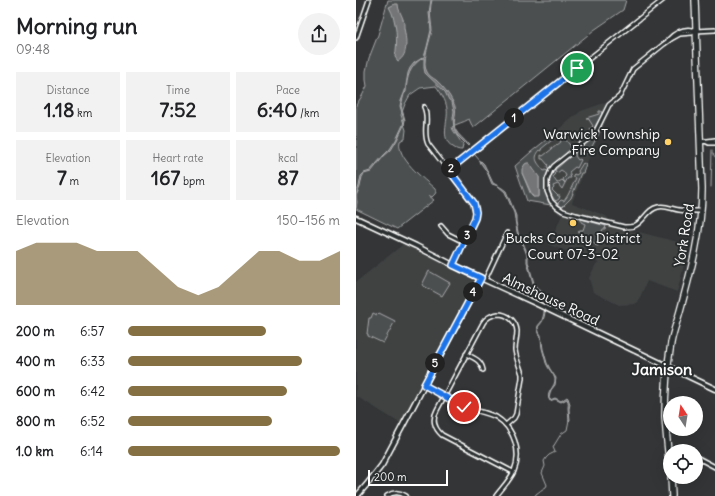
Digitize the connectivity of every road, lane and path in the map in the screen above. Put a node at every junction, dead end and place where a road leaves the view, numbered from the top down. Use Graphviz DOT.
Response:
graph roads {
  1 [pos="369,0"];
  2 [pos="662,0"];
  3 [pos="695,0"];
  4 [pos="715,30"];
  5 [pos="696,31"];
  6 [pos="356,38"];
  7 [pos="424,106"];
  8 [pos="715,140"];
  9 [pos="702,141"];
  10 [pos="715,143"];
  11 [pos="449,170"];
  12 [pos="701,211"];
  13 [pos="356,218"];
  14 [pos="441,226"];
  15 [pos="507,233"];
  16 [pos="464,242"];
  17 [pos="453,265"];
  18 [pos="483,279"];
  19 [pos="466,354"];
  20 [pos="667,367"];
  21 [pos="483,370"];
  22 [pos="424,385"];
  23 [pos="715,389"];
  24 [pos="444,396"];
  25 [pos="506,425"];
  26 [pos="668,444"];
  27 [pos="703,460"];
  28 [pos="715,466"];
  29 [pos="513,472"];
  30 [pos="671,484"];
  31 [pos="357,496"];
  32 [pos="387,496"];
  33 [pos="406,496"];
  34 [pos="496,496"];
  35 [pos="672,496"];
  1 -- 6 [label="street"];
  2 -- 11 [label="street"];
  3 -- 5 [label="highway, York Road"];
  4 -- 5 [label="street"];
  5 -- 9 [label="highway, York Road"];
  5 -- 12 [label="street"];
  7 -- 11 [label="street"];
  8 -- 9 [label="street"];
  9 -- 10 [label="street"];
  9 -- 12 [label="highway, York Road"];
  11 -- 16 [label="street"];
  12 -- 20 [label="highway, York Road"];
  13 -- 17 [label="main road, Almshouse Road"];
  14 -- 16 [label="street"];
  15 -- 18 [label="street"];
  16 -- 17 [label="street"];
  17 -- 18 [label="main road, Almshouse Road"];
  18 -- 20 [label="main road, Almshouse Road"];
  18 -- 22 [label="main road"];
  19 -- 21 [label="street"];
  19 -- 24 [label="street"];
  19 -- 25 [label="street"];
  20 -- 23 [label="main road, Almshouse Road"];
  20 -- 26 [label="highway, York Road"];
  22 -- 24 [label="street"];
  22 -- 31 [label="main road"];
  24 -- 25 [label="street"];
  24 -- 29 [label="street"];
  25 -- 29 [label="street"];
  27 -- 28 [label="street"];
  29 -- 34 [label="street"];
  30 -- 35 [label="highway"];
  32 -- 33 [label="street"];
}
